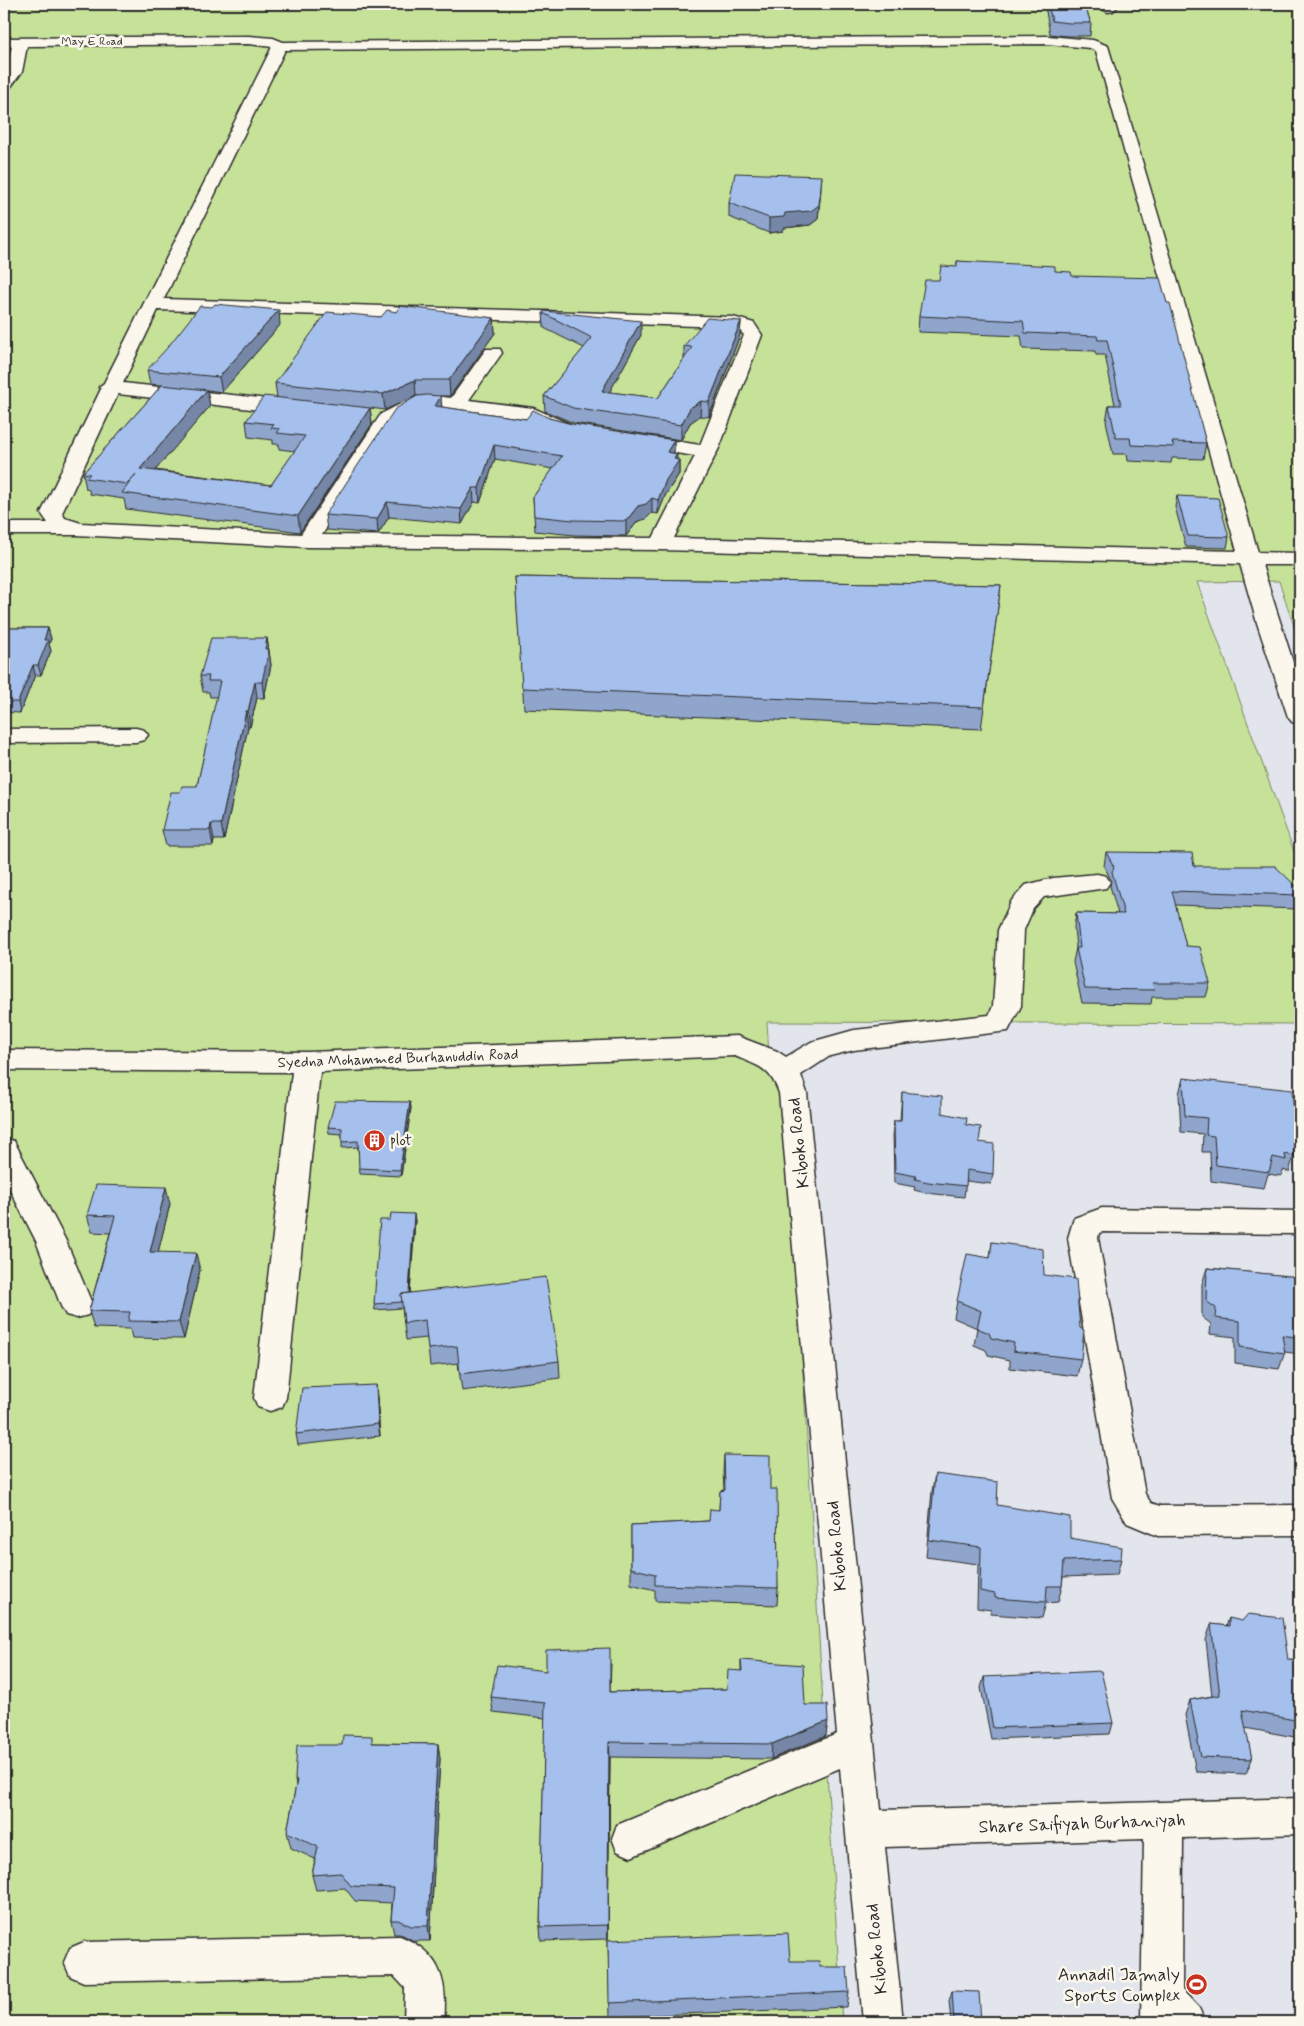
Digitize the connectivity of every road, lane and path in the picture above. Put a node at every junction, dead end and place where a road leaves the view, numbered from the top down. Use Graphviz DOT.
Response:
graph roads {
  1 [pos="21,41"];
  2 [pos="4,42"];
  3 [pos="280,46"];
  4 [pos="4,86"];
  5 [pos="152,304"];
  6 [pos="494,353"];
  7 [pos="110,387"];
  8 [pos="457,404"];
  9 [pos="311,410"];
  10 [pos="583,433"];
  11 [pos="621,439"];
  12 [pos="706,452"];
  13 [pos="4,529"];
  14 [pos="78,529"];
  15 [pos="307,541"];
  16 [pos="660,544"];
  17 [pos="1250,559"];
  18 [pos="1300,559"];
  19 [pos="1300,717"];
  20 [pos="136,735"];
  21 [pos="4,736"];
  22 [pos="1097,882"];
  23 [pos="4,1060"];
  24 [pos="307,1062"];
  25 [pos="785,1072"];
  26 [pos="4,1149"];
  27 [pos="1300,1222"];
  28 [pos="77,1306"];
  29 [pos="270,1398"];
  30 [pos="1300,1520"];
  31 [pos="855,1744"];
  32 [pos="1300,1816"];
  33 [pos="1164,1821"];
  34 [pos="864,1829"];
  35 [pos="630,1838"];
  36 [pos="84,1962"];
  37 [pos="1169,2014"];
  38 [pos="424,2022"];
  39 [pos="882,2022"];
  1 -- 2 [label="street, May E Road"];
  1 -- 3 [label="street, May E Road"];
  1 -- 4 [label="street"];
  3 -- 5 [label="street"];
  3 -- 17 [label="street, May E Road"];
  5 -- 7 [label="street"];
  5 -- 12 [label="street"];
  6 -- 8 [label="street"];
  7 -- 9 [label="street"];
  7 -- 14 [label="street"];
  8 -- 10 [label="street"];
  8 -- 15 [label="street"];
  11 -- 12 [label="street"];
  12 -- 16 [label="street"];
  13 -- 14 [label="street"];
  14 -- 15 [label="street"];
  15 -- 16 [label="street"];
  16 -- 17 [label="street"];
  17 -- 18 [label="street"];
  17 -- 19 [label="street"];
  20 -- 21 [label="street"];
  22 -- 25 [label="street"];
  23 -- 24 [label="street, Syedna Mohammed Burhanuddin Road"];
  24 -- 25 [label="street, Syedna Mohammed Burhanuddin Road"];
  24 -- 29 [label="street"];
  25 -- 31 [label="street, Kiboko Road"];
  26 -- 28 [label="street"];
  27 -- 30 [label="street"];
  31 -- 34 [label="street, Kiboko Road"];
  31 -- 35 [label="street"];
  32 -- 33 [label="street, Share Saifiyah Burhaniyah"];
  33 -- 34 [label="street, Share Saifiyah Burhaniyah"];
  33 -- 37 [label="street"];
  34 -- 39 [label="street, Kiboko Road"];
  36 -- 38 [label="street"];
}
